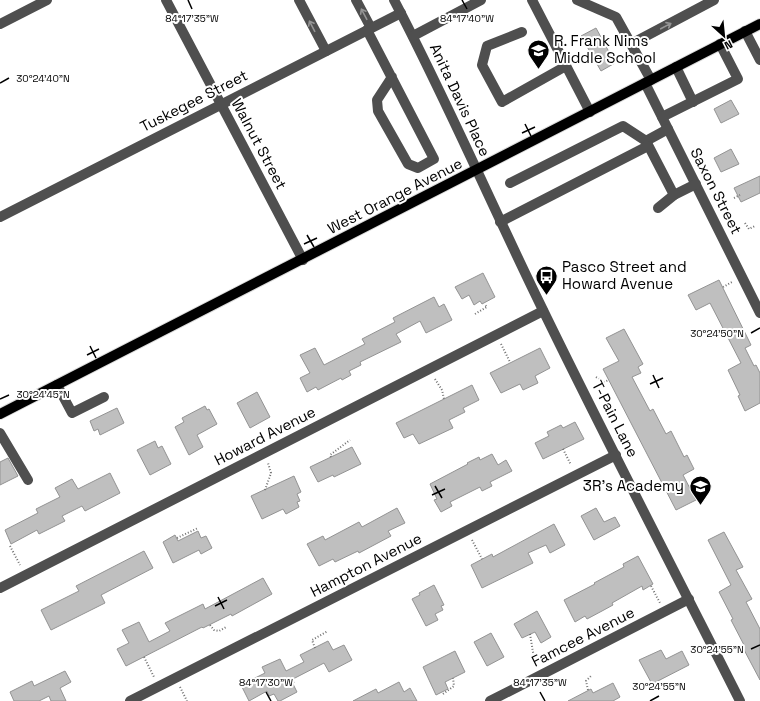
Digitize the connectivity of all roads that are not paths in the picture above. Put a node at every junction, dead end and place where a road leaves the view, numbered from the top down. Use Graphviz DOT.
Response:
graph roads {
  1 [pos="47,0"];
  2 [pos="166,0"];
  3 [pos="299,0"];
  4 [pos="356,0"];
  5 [pos="394,0"];
  6 [pos="481,0"];
  7 [pos="532,0"];
  8 [pos="576,0"];
  9 [pos="714,0"];
  10 [pos="401,13"];
  11 [pos="0,24"];
  12 [pos="760,24"];
  13 [pos="369,29"];
  14 [pos="745,31"];
  15 [pos="522,32"];
  16 [pos="413,36"];
  17 [pos="631,44"];
  18 [pos="720,44"];
  19 [pos="326,51"];
  20 [pos="760,60"];
  21 [pos="566,66"];
  22 [pos="676,67"];
  23 [pos="392,77"];
  24 [pos="648,82"];
  25 [pos="693,102"];
  26 [pos="221,104"];
  27 [pos="590,112"];
  28 [pos="662,118"];
  29 [pos="668,129"];
  30 [pos="647,144"];
  31 [pos="477,171"];
  32 [pos="510,183"];
  33 [pos="696,184"];
  34 [pos="674,195"];
  35 [pos="658,208"];
  36 [pos="0,217"];
  37 [pos="500,222"];
  38 [pos="303,260"];
  39 [pos="543,311"];
  40 [pos="760,313"];
  41 [pos="58,385"];
  42 [pos="104,397"];
  43 [pos="0,414"];
  44 [pos="0,433"];
  45 [pos="616,455"];
  46 [pos="28,480"];
  47 [pos="0,588"];
  48 [pos="689,599"];
  49 [pos="130,701"];
  50 [pos="490,701"];
  51 [pos="740,701"];
  1 -- 11 [label="street"];
  2 -- 26 [label="street, Walnut Street"];
  19 -- 3 [label="street, one-way"];
  13 -- 4 [label="street, one-way"];
  5 -- 10 [label="street, Anita Davis Place"];
  6 -- 16 [label="street"];
  7 -- 21 [label="street"];
  8 -- 17 [label="street, Saxon Street"];
  17 -- 9 [label="street, one-way"];
  10 -- 13 [label="street, Tuskegee Street"];
  10 -- 16 [label="street, Anita Davis Place"];
  12 -- 14 [label="main road, West Orange Avenue"];
  13 -- 19 [label="street, Tuskegee Street"];
  13 -- 23 [label="street"];
  14 -- 18 [label="main road, West Orange Avenue"];
  14 -- 20 [label="street"];
  15 -- 21 [label="street"];
  16 -- 31 [label="street, Anita Davis Place"];
  17 -- 24 [label="street, Saxon Street"];
  18 -- 22 [label="main road, West Orange Avenue"];
  18 -- 25 [label="street"];
  19 -- 26 [label="street, Tuskegee Street"];
  21 -- 27 [label="street"];
  22 -- 24 [label="main road, West Orange Avenue"];
  22 -- 25 [label="street"];
  23 -- 23 [label="street"];
  24 -- 27 [label="main road, West Orange Avenue"];
  24 -- 28 [label="street, Saxon Street"];
  25 -- 28 [label="street"];
  26 -- 36 [label="street, Tuskegee Street"];
  26 -- 38 [label="street, Walnut Street"];
  27 -- 31 [label="main road, West Orange Avenue"];
  28 -- 29 [label="street, Saxon Street"];
  29 -- 30 [label="street"];
  29 -- 33 [label="street, Saxon Street"];
  30 -- 32 [label="street"];
  30 -- 34 [label="street"];
  30 -- 37 [label="street"];
  31 -- 37 [label="street, T-Pain Lane"];
  31 -- 38 [label="main road, West Orange Avenue"];
  33 -- 34 [label="street"];
  33 -- 40 [label="street, Saxon Street"];
  34 -- 35 [label="street"];
  37 -- 39 [label="street, T-Pain Lane"];
  38 -- 41 [label="main road, West Orange Avenue"];
  39 -- 45 [label="street, T-Pain Lane"];
  39 -- 47 [label="street, Howard Avenue"];
  41 -- 42 [label="street"];
  41 -- 43 [label="main road, West Orange Avenue"];
  44 -- 46 [label="street"];
  45 -- 48 [label="street, T-Pain Lane"];
  45 -- 49 [label="street, Hampton Avenue"];
  48 -- 50 [label="street, Famcee Avenue"];
  48 -- 51 [label="street, T-Pain Lane"];
}
